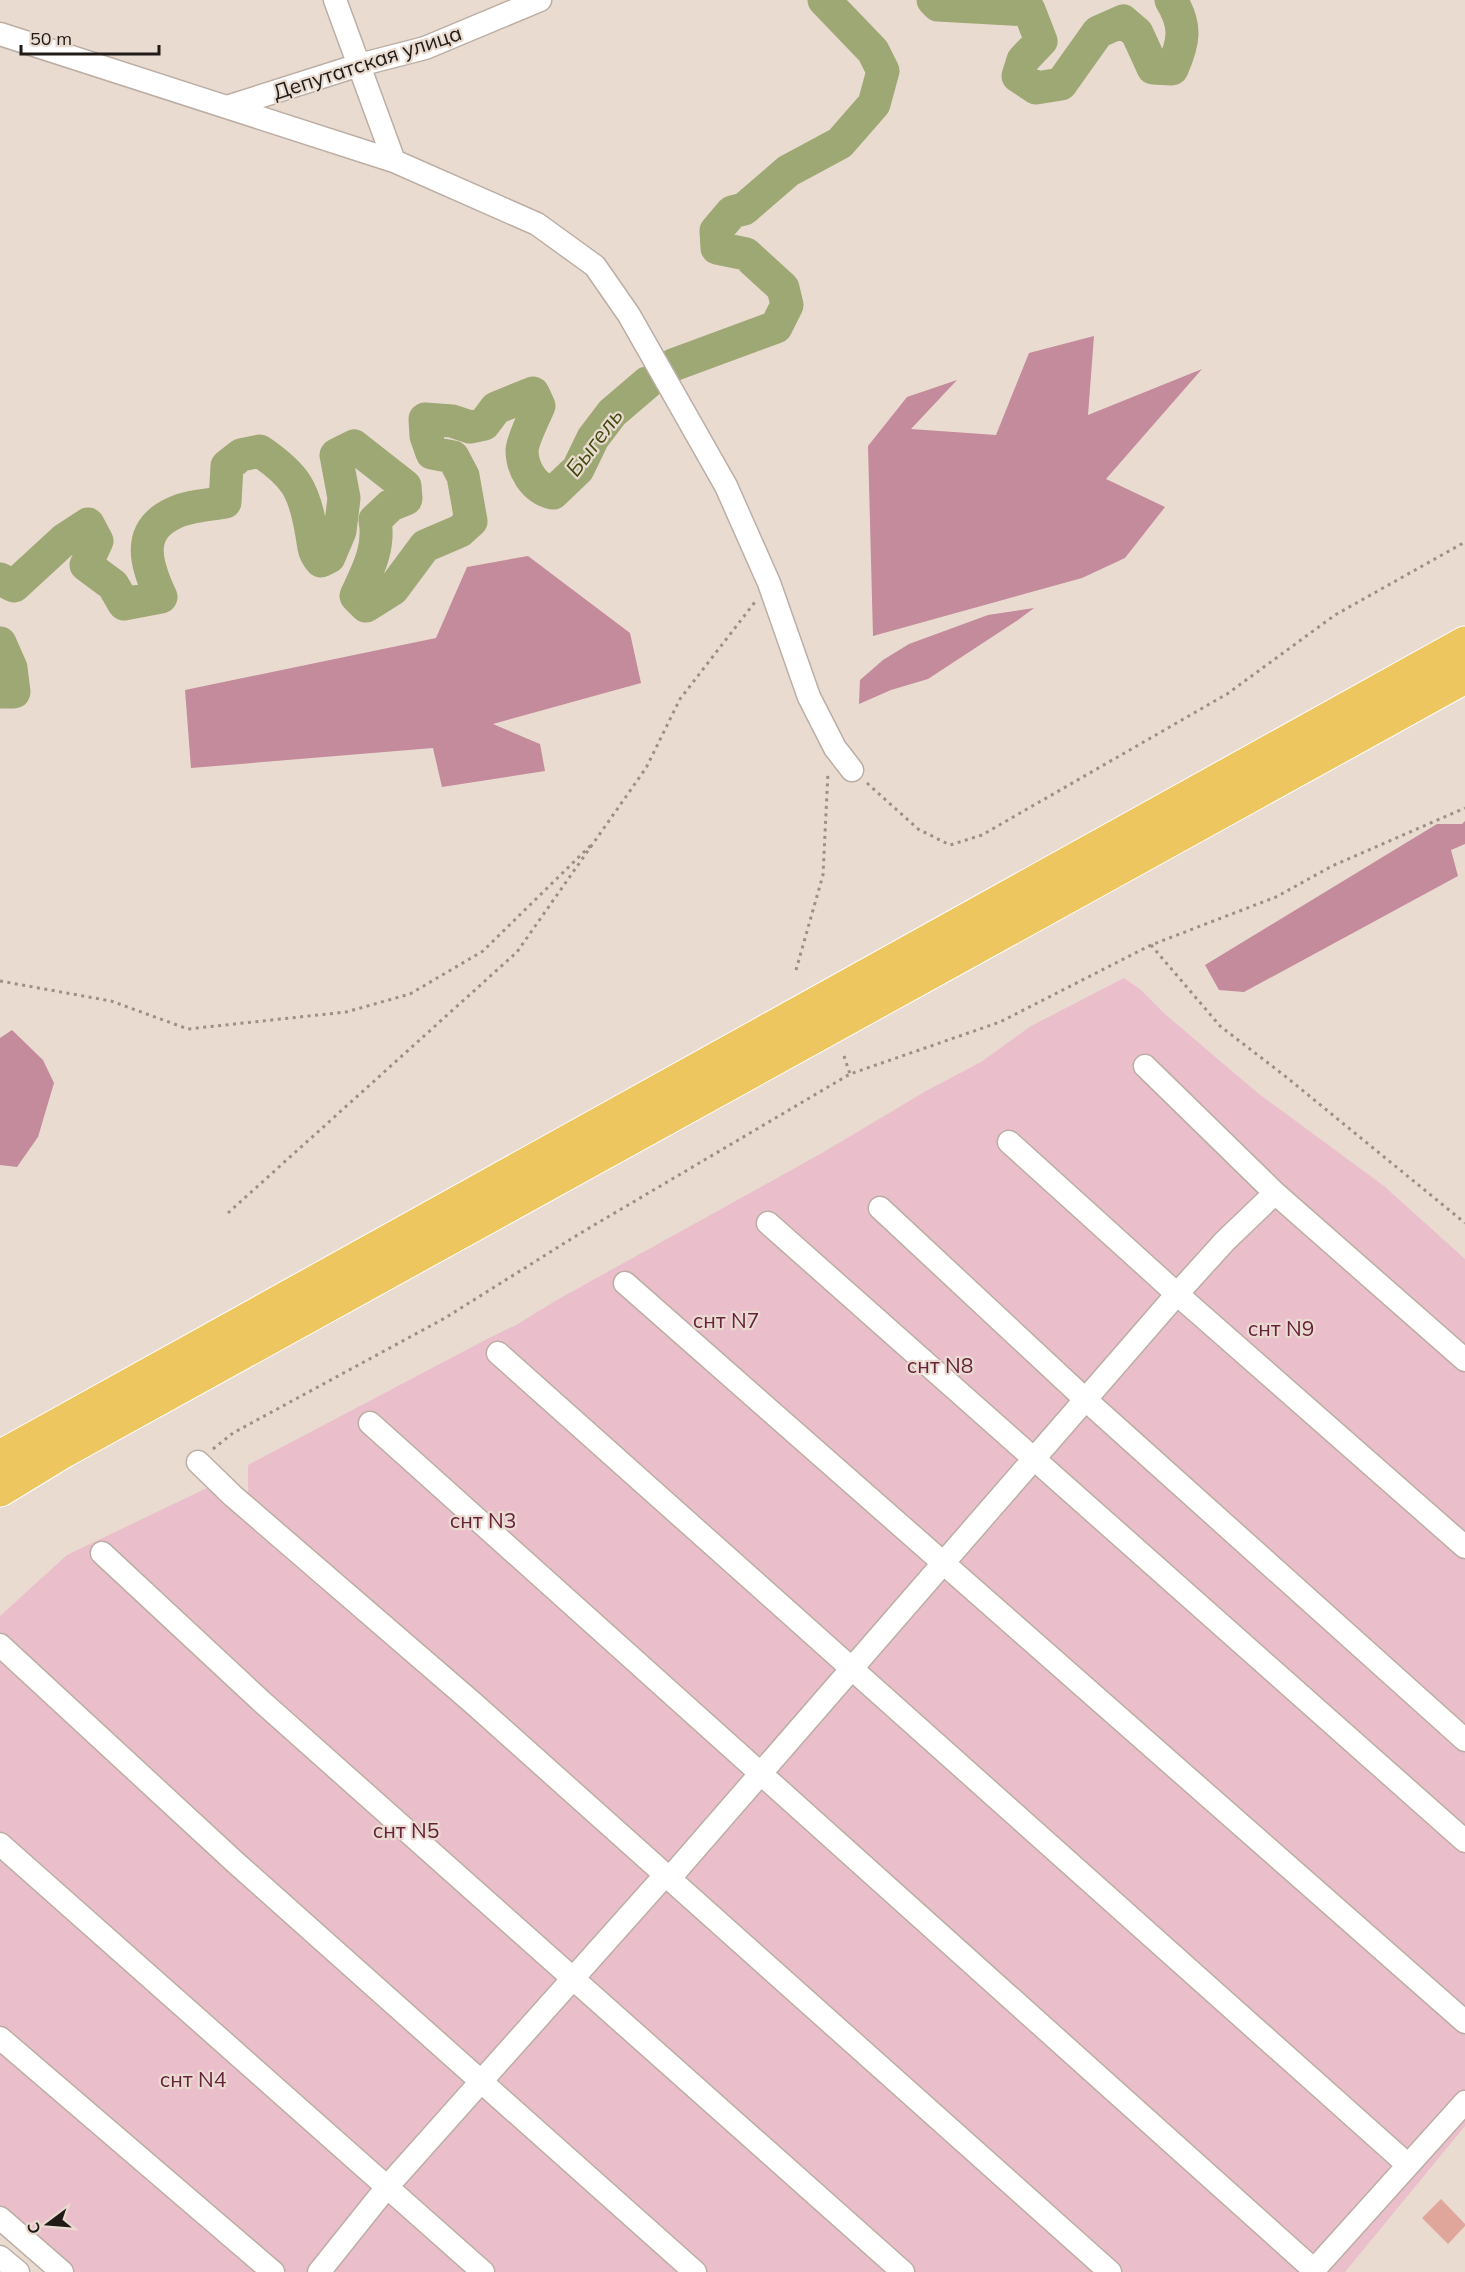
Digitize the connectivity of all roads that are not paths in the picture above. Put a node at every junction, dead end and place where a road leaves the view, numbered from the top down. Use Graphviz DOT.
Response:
graph roads {
  1 [pos="335,0"];
  2 [pos="540,0"];
  3 [pos="0,34"];
  4 [pos="359,65"];
  5 [pos="227,107"];
  6 [pos="394,161"];
  7 [pos="1465,644"];
  8 [pos="1465,677"];
  9 [pos="852,770"];
  10 [pos="1145,1066"];
  11 [pos="1009,1142"];
  12 [pos="1275,1193"];
  13 [pos="880,1208"];
  14 [pos="768,1223"];
  15 [pos="625,1283"];
  16 [pos="1177,1294"];
  17 [pos="498,1353"];
  18 [pos="1465,1360"];
  19 [pos="1086,1400"];
  20 [pos="370,1423"];
  21 [pos="0,1457"];
  22 [pos="1034,1459"];
  23 [pos="198,1462"];
  24 [pos="0,1490"];
  25 [pos="208,1492"];
  26 [pos="1465,1547"];
  27 [pos="102,1553"];
  28 [pos="942,1564"];
  29 [pos="0,1644"];
  30 [pos="851,1668"];
  31 [pos="1465,1740"];
  32 [pos="760,1773"];
  33 [pos="1465,1841"];
  34 [pos="0,1844"];
  35 [pos="664,1881"];
  36 [pos="573,1978"];
  37 [pos="1465,2022"];
  38 [pos="0,2038"];
  39 [pos="482,2080"];
  40 [pos="1465,2102"];
  41 [pos="1408,2165"];
  42 [pos="387,2187"];
  43 [pos="0,2218"];
  44 [pos="0,2256"];
  45 [pos="1313,2271"];
  46 [pos="18,2272"];
  47 [pos="62,2272"];
  48 [pos="273,2272"];
  49 [pos="318,2272"];
  50 [pos="483,2272"];
  51 [pos="695,2272"];
  52 [pos="903,2272"];
  53 [pos="1095,2272"];
  54 [pos="1110,2272"];
  1 -- 4 [label="street"];
  2 -- 4 [label="street, Депутатская улица"];
  3 -- 5 [label="street"];
  4 -- 5 [label="street, Депутатская улица"];
  4 -- 6 [label="street"];
  5 -- 6 [label="street"];
  6 -- 9 [label="street"];
  7 -- 21 [label="highway"];
  8 -- 24 [label="highway"];
  10 -- 12 [label="street"];
  11 -- 16 [label="street"];
  12 -- 16 [label="street"];
  12 -- 18 [label="street"];
  13 -- 19 [label="street"];
  14 -- 22 [label="street"];
  15 -- 28 [label="street"];
  16 -- 19 [label="street"];
  16 -- 26 [label="street"];
  17 -- 30 [label="street"];
  19 -- 22 [label="street"];
  19 -- 31 [label="street"];
  20 -- 32 [label="street"];
  22 -- 28 [label="street"];
  22 -- 33 [label="street"];
  23 -- 35 [label="street"];
  25 -- 35 [label="street"];
  27 -- 36 [label="street"];
  28 -- 30 [label="street"];
  28 -- 37 [label="street"];
  29 -- 39 [label="street"];
  30 -- 32 [label="street"];
  30 -- 41 [label="street"];
  32 -- 35 [label="street"];
  32 -- 45 [label="street"];
  34 -- 42 [label="street"];
  35 -- 36 [label="street"];
  35 -- 53 [label="street"];
  35 -- 54 [label="street"];
  36 -- 39 [label="street"];
  36 -- 52 [label="street"];
  38 -- 48 [label="street"];
  39 -- 42 [label="street"];
  39 -- 51 [label="street"];
  40 -- 41 [label="street"];
  41 -- 45 [label="street"];
  42 -- 49 [label="street"];
  42 -- 50 [label="street"];
  43 -- 47 [label="street"];
  44 -- 46 [label="street"];
}
